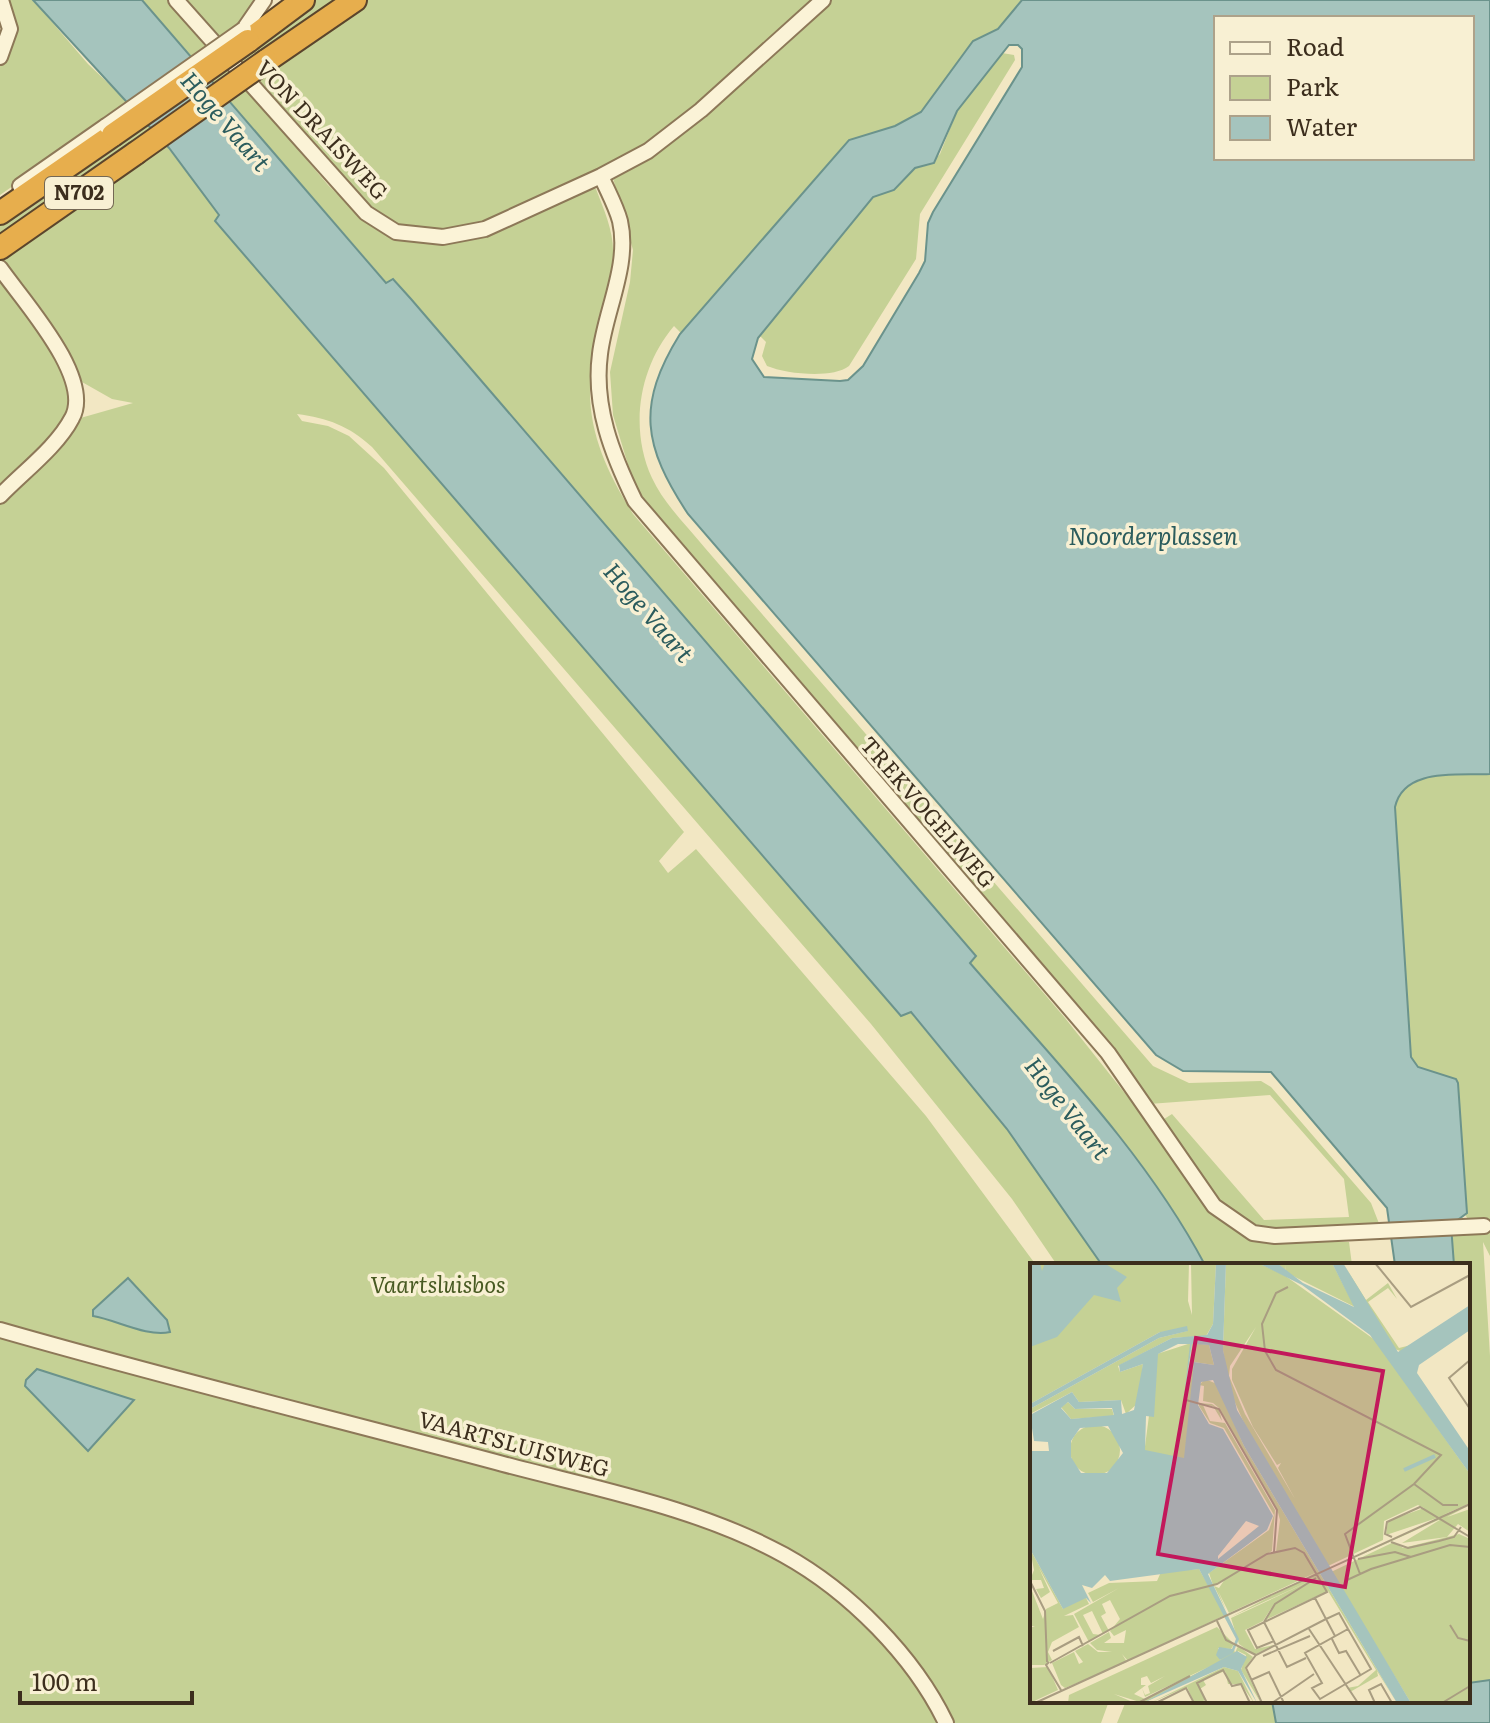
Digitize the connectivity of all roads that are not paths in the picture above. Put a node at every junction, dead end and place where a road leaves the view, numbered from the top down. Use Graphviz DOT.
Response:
graph roads {
  1 [pos="1,0"];
  2 [pos="176,0"];
  3 [pos="264,0"];
  4 [pos="303,0"];
  5 [pos="355,0"];
  6 [pos="823,0"];
  7 [pos="246,35"];
  8 [pos="0,57"];
  9 [pos="601,176"];
  10 [pos="2,205"];
  11 [pos="0,248"];
  12 [pos="0,268"];
  13 [pos="0,496"];
  14 [pos="1484,1226"];
  15 [pos="0,1330"];
  16 [pos="946,1723"];
  1 -- 8 [label="street"];
  2 -- 9 [label="street, VON DRAISWEG"];
  3 -- 7 [label="street"];
  4 -- 7 [label="highway, N702"];
  5 -- 11 [label="highway, N702, bridge"];
  6 -- 9 [label="street, VON DRAISWEG"];
  7 -- 10 [label="highway, N702, bridge"];
  9 -- 14 [label="street, TREKVOGELWEG"];
  12 -- 13 [label="street"];
  15 -- 16 [label="street, VAARTSLUISWEG"];
}
